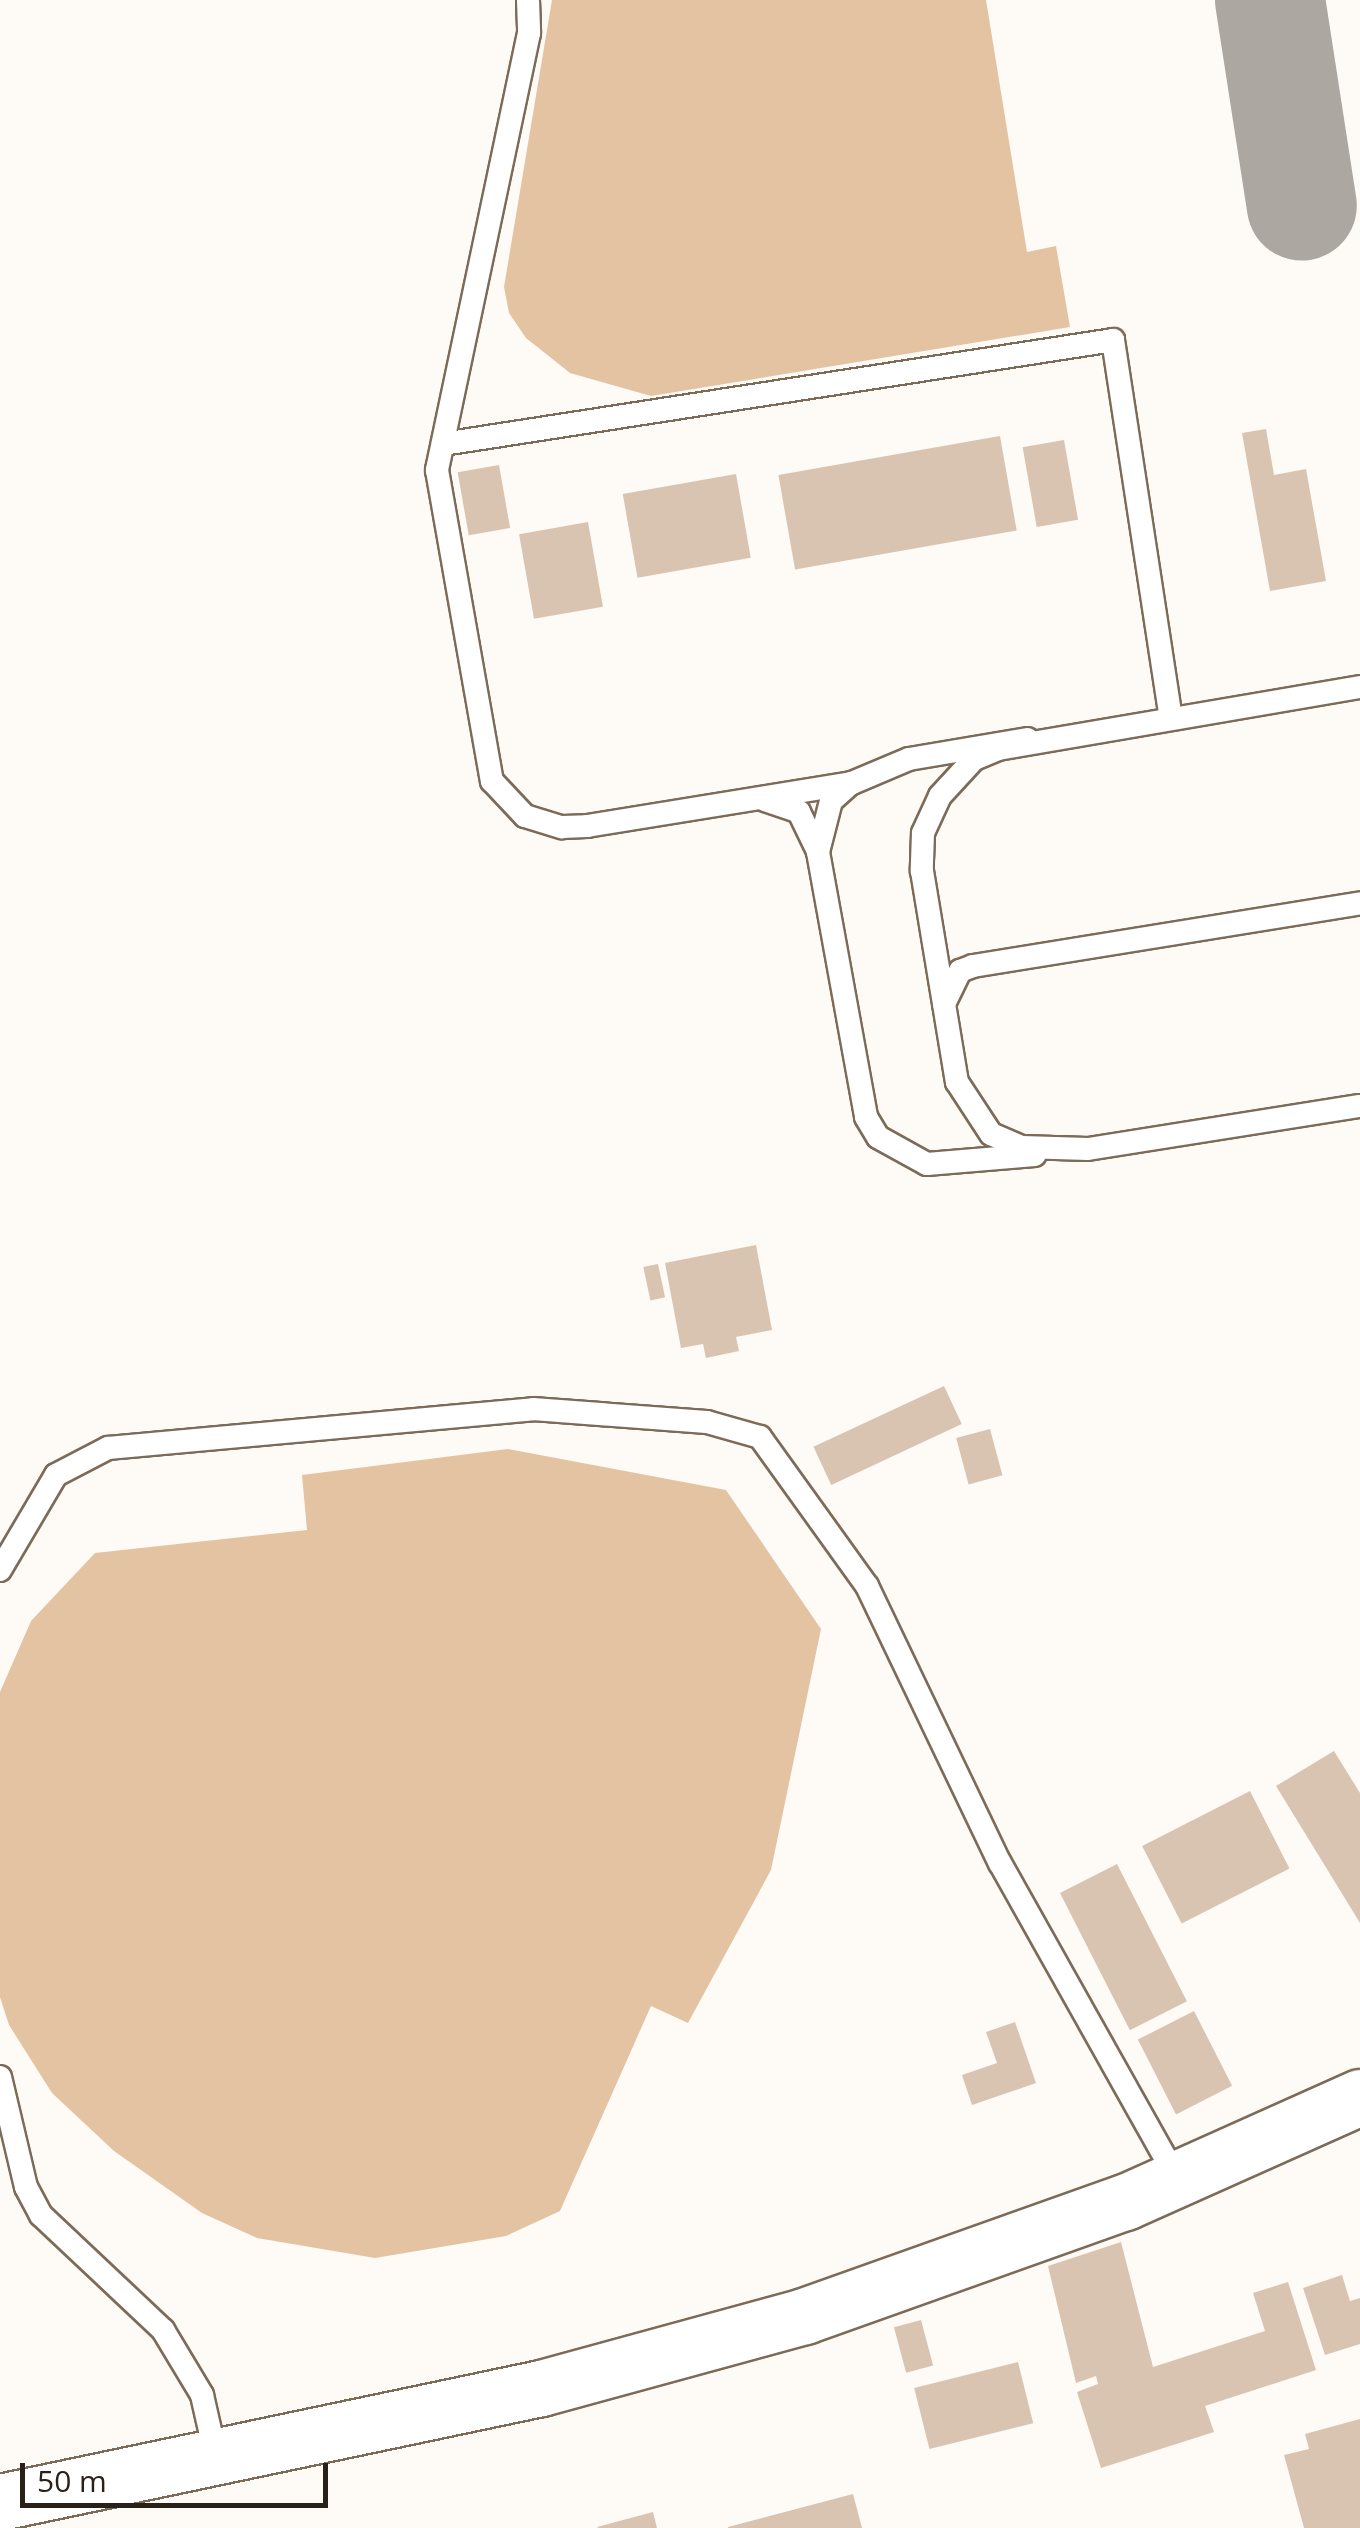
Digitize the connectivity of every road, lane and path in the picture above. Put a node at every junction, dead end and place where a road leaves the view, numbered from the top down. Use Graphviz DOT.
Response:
graph roads {
  1 [pos="528,0"];
  2 [pos="443,444"];
  3 [pos="1360,687"];
  4 [pos="1171,717"];
  5 [pos="1027,739"];
  6 [pos="852,783"];
  7 [pos="758,799"];
  8 [pos="818,852"];
  9 [pos="1360,903"];
  10 [pos="944,1004"];
  11 [pos="1360,1106"];
  12 [pos="1088,1150"];
  13 [pos="0,1570"];
  14 [pos="0,2078"];
  15 [pos="1360,2097"];
  16 [pos="1178,2179"];
  17 [pos="216,2456"];
  18 [pos="0,2502"];
  1 -- 2 [label="lane"];
  2 -- 4 [label="lane"];
  2 -- 7 [label="lane"];
  3 -- 4 [label="lane"];
  4 -- 5 [label="lane"];
  5 -- 6 [label="lane"];
  5 -- 10 [label="lane"];
  6 -- 7 [label="lane"];
  6 -- 8 [label="lane"];
  7 -- 8 [label="lane"];
  8 -- 12 [label="lane"];
  9 -- 10 [label="lane"];
  10 -- 12 [label="lane"];
  11 -- 12 [label="lane"];
  13 -- 16 [label="lane"];
  14 -- 17 [label="lane"];
  15 -- 16 [label="street"];
  16 -- 17 [label="street"];
  17 -- 18 [label="street"];
}
